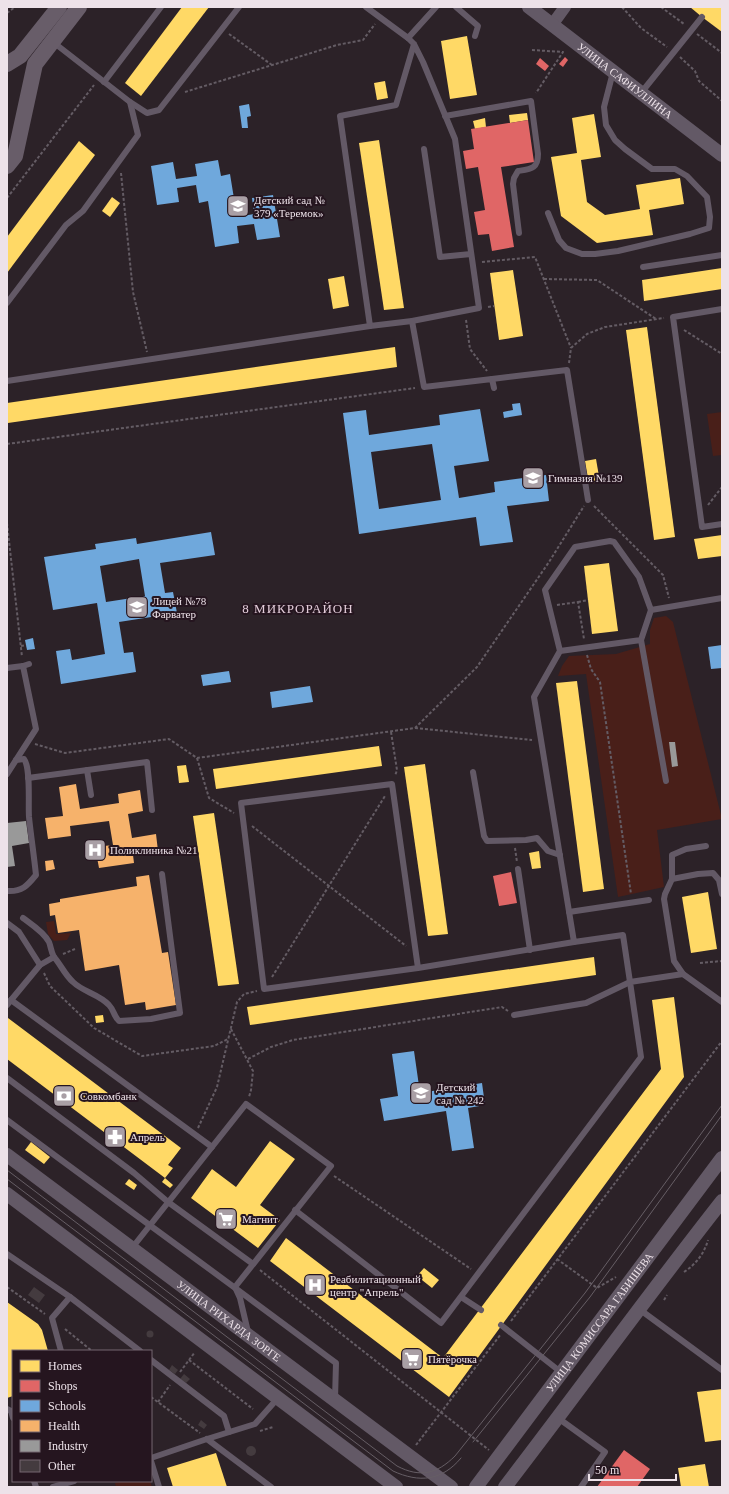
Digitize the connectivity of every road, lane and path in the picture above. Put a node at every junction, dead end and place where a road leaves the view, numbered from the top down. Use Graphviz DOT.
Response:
graph roads {
  1 [pos="14,7"];
  2 [pos="59,7"];
  3 [pos="79,7"];
  4 [pos="161,7"];
  5 [pos="239,7"];
  6 [pos="366,7"];
  7 [pos="436,7"];
  8 [pos="456,7"];
  9 [pos="529,7"];
  10 [pos="565,7"];
  11 [pos="7,13"];
  12 [pos="702,17"];
  13 [pos="380,18"];
  14 [pos="552,25"];
  15 [pos="222,29"];
  16 [pos="475,36"];
  17 [pos="408,38"];
  18 [pos="53,41"];
  19 [pos="414,44"];
  20 [pos="532,50"];
  21 [pos="7,64"];
  22 [pos="272,65"];
  23 [pos="613,72"];
  24 [pos="102,79"];
  25 [pos="641,93"];
  26 [pos="168,97"];
  27 [pos="531,101"];
  28 [pos="130,102"];
  29 [pos="445,116"];
  30 [pos="424,149"];
  31 [pos="722,155"];
  32 [pos="120,160"];
  33 [pos="7,166"];
  34 [pos="7,198"];
  35 [pos="548,213"];
  36 [pos="519,234"];
  37 [pos="471,254"];
  38 [pos="722,255"];
  39 [pos="472,263"];
  40 [pos="643,267"];
  41 [pos="544,279"];
  42 [pos="7,302"];
  43 [pos="722,309"];
  44 [pos="465,310"];
  45 [pos="673,317"];
  46 [pos="656,319"];
  47 [pos="412,321"];
  48 [pos="674,324"];
  49 [pos="370,326"];
  50 [pos="571,348"];
  51 [pos="722,354"];
  52 [pos="149,359"];
  53 [pos="568,370"];
  54 [pos="492,379"];
  55 [pos="7,381"];
  56 [pos="424,387"];
  57 [pos="494,388"];
  58 [pos="7,444"];
  59 [pos="722,487"];
  60 [pos="588,500"];
  61 [pos="700,516"];
  62 [pos="7,523"];
  63 [pos="722,524"];
  64 [pos="722,598"];
  65 [pos="588,600"];
  66 [pos="578,602"];
  67 [pos="549,606"];
  68 [pos="671,607"];
  69 [pos="651,610"];
  70 [pos="641,640"];
  71 [pos="26,645"];
  72 [pos="21,646"];
  73 [pos="585,647"];
  74 [pos="560,651"];
  75 [pos="26,665"];
  76 [pos="7,668"];
  77 [pos="416,728"];
  78 [pos="391,732"];
  79 [pos="541,741"];
  80 [pos="28,742"];
  81 [pos="197,758"];
  82 [pos="16,760"];
  83 [pos="87,770"];
  84 [pos="473,772"];
  85 [pos="7,774"];
  86 [pos="28,778"];
  87 [pos="666,782"];
  88 [pos="392,784"];
  89 [pos="91,796"];
  90 [pos="152,810"];
  91 [pos="242,818"];
  92 [pos="514,841"];
  93 [pos="706,846"];
  94 [pos="560,855"];
  95 [pos="518,869"];
  96 [pos="162,874"];
  97 [pos="672,879"];
  98 [pos="329,886"];
  99 [pos="7,891"];
  100 [pos="722,894"];
  101 [pos="649,900"];
  102 [pos="632,903"];
  103 [pos="569,912"];
  104 [pos="23,918"];
  105 [pos="7,923"];
  106 [pos="574,942"];
  107 [pos="75,948"];
  108 [pos="530,950"];
  109 [pos="416,955"];
  110 [pos="54,957"];
  111 [pos="722,961"];
  112 [pos="700,963"];
  113 [pos="40,965"];
  114 [pos="418,968"];
  115 [pos="683,974"];
  116 [pos="630,982"];
  117 [pos="264,989"];
  118 [pos="722,1002"];
  119 [pos="9,1003"];
  120 [pos="514,1016"];
  121 [pos="231,1028"];
  122 [pos="722,1041"];
  123 [pos="248,1059"];
  124 [pos="7,1078"];
  125 [pos="246,1104"];
  126 [pos="7,1120"];
  127 [pos="195,1135"];
  128 [pos="212,1147"];
  129 [pos="7,1155"];
  130 [pos="722,1158"];
  131 [pos="327,1171"];
  132 [pos="7,1194"];
  133 [pos="168,1202"];
  134 [pos="722,1202"];
  135 [pos="295,1210"];
  136 [pos="149,1226"];
  137 [pos="132,1248"];
  138 [pos="7,1254"];
  139 [pos="557,1259"];
  140 [pos="253,1264"];
  141 [pos="478,1274"];
  142 [pos="622,1274"];
  143 [pos="235,1287"];
  144 [pos="461,1296"];
  145 [pos="70,1297"];
  146 [pos="638,1309"];
  147 [pos="481,1310"];
  148 [pos="504,1326"];
  149 [pos="249,1336"];
  150 [pos="61,1350"];
  151 [pos="139,1350"];
  152 [pos="189,1360"];
  153 [pos="152,1362"];
  154 [pos="722,1370"];
  155 [pos="562,1373"];
  156 [pos="152,1398"];
  157 [pos="278,1398"];
  158 [pos="335,1401"];
  159 [pos="253,1409"];
  160 [pos="440,1412"];
  161 [pos="558,1418"];
  162 [pos="273,1427"];
  163 [pos="230,1432"];
  164 [pos="258,1432"];
  165 [pos="207,1439"];
  166 [pos="494,1453"];
  167 [pos="408,1456"];
  168 [pos="152,1460"];
  169 [pos="152,1463"];
  170 [pos="70,1482"];
  171 [pos="53,1487"];
  172 [pos="159,1487"];
  173 [pos="271,1487"];
  174 [pos="396,1487"];
  175 [pos="451,1487"];
  176 [pos="476,1487"];
  177 [pos="505,1487"];
  178 [pos="581,1487"];
  1 -- 11 [label="path"];
  2 -- 21 [label="main road"];
  3 -- 18 [label="main road"];
  4 -- 24 [label="lane"];
  5 -- 15 [label="lane"];
  6 -- 13 [label="lane"];
  7 -- 17 [label="lane"];
  8 -- 16 [label="lane"];
  9 -- 14 [label="street, УЛИЦА САФИУЛЛИНА"];
  10 -- 14 [label="street"];
  12 -- 25 [label="lane"];
  13 -- 17 [label="lane"];
  13 -- 22 [label="path"];
  14 -- 23 [label="street, УЛИЦА САФИУЛЛИНА"];
  15 -- 22 [label="path"];
  15 -- 26 [label="lane"];
  17 -- 19 [label="lane"];
  18 -- 24 [label="lane"];
  18 -- 33 [label="main road"];
  19 -- 29 [label="lane"];
  19 -- 49 [label="lane"];
  20 -- 27 [label="path"];
  22 -- 26 [label="path"];
  23 -- 25 [label="street, УЛИЦА САФИУЛЛИНА"];
  23 -- 35 [label="lane"];
  24 -- 28 [label="lane"];
  24 -- 34 [label="path"];
  25 -- 31 [label="street, УЛИЦА САФИУЛЛИНА"];
  26 -- 28 [label="lane"];
  27 -- 29 [label="lane"];
  27 -- 36 [label="lane"];
  28 -- 32 [label="lane"];
  29 -- 37 [label="lane"];
  30 -- 37 [label="lane"];
  32 -- 42 [label="lane"];
  32 -- 52 [label="path"];
  37 -- 39 [label="lane"];
  38 -- 40 [label="lane"];
  39 -- 41 [label="path"];
  39 -- 44 [label="lane"];
  41 -- 46 [label="path"];
  41 -- 50 [label="path"];
  43 -- 45 [label="lane"];
  44 -- 47 [label="lane"];
  44 -- 54 [label="path"];
  45 -- 46 [label="path"];
  45 -- 48 [label="lane"];
  46 -- 50 [label="path"];
  47 -- 49 [label="lane"];
  47 -- 56 [label="lane"];
  48 -- 51 [label="path"];
  48 -- 61 [label="lane"];
  49 -- 52 [label="lane"];
  50 -- 53 [label="path"];
  52 -- 55 [label="lane"];
  53 -- 54 [label="lane"];
  53 -- 60 [label="lane"];
  54 -- 56 [label="lane"];
  54 -- 57 [label="lane"];
  56 -- 58 [label="path"];
  59 -- 61 [label="path"];
  60 -- 68 [label="path"];
  60 -- 77 [label="path"];
  61 -- 63 [label="lane"];
  62 -- 72 [label="path"];
  64 -- 68 [label="lane"];
  65 -- 66 [label="path"];
  66 -- 67 [label="path"];
  66 -- 73 [label="path"];
  67 -- 69 [label="lane"];
  67 -- 74 [label="lane"];
  68 -- 69 [label="lane"];
  69 -- 70 [label="lane"];
  70 -- 73 [label="lane"];
  70 -- 87 [label="lane"];
  71 -- 72 [label="path"];
  72 -- 75 [label="path"];
  73 -- 74 [label="lane"];
  73 -- 102 [label="path"];
  74 -- 79 [label="lane"];
  75 -- 76 [label="lane"];
  75 -- 80 [label="lane"];
  77 -- 78 [label="path"];
  77 -- 79 [label="path"];
  78 -- 81 [label="path"];
  78 -- 88 [label="path"];
  79 -- 94 [label="lane"];
  80 -- 81 [label="path"];
  80 -- 82 [label="lane"];
  81 -- 91 [label="path"];
  82 -- 85 [label="lane"];
  82 -- 86 [label="lane"];
  83 -- 86 [label="lane"];
  83 -- 89 [label="lane"];
  83 -- 90 [label="lane"];
  84 -- 92 [label="lane"];
  86 -- 99 [label="lane"];
  88 -- 91 [label="lane"];
  88 -- 98 [label="path"];
  88 -- 109 [label="lane"];
  91 -- 98 [label="path"];
  91 -- 117 [label="lane"];
  92 -- 94 [label="lane"];
  92 -- 95 [label="path"];
  93 -- 97 [label="lane"];
  94 -- 103 [label="lane"];
  95 -- 108 [label="lane"];
  96 -- 110 [label="lane"];
  97 -- 100 [label="lane"];
  97 -- 115 [label="lane"];
  98 -- 109 [label="path"];
  98 -- 117 [label="path"];
  101 -- 102 [label="lane"];
  102 -- 103 [label="lane"];
  103 -- 106 [label="lane"];
  104 -- 110 [label="lane"];
  105 -- 113 [label="lane"];
  106 -- 108 [label="lane"];
  106 -- 116 [label="lane"];
  107 -- 110 [label="path"];
  108 -- 114 [label="lane"];
  109 -- 114 [label="lane"];
  110 -- 113 [label="lane"];
  111 -- 112 [label="path"];
  113 -- 119 [label="lane"];
  114 -- 117 [label="lane"];
  115 -- 116 [label="lane"];
  115 -- 118 [label="lane"];
  116 -- 120 [label="lane"];
  116 -- 141 [label="lane"];
  117 -- 121 [label="path"];
  119 -- 127 [label="lane"];
  120 -- 123 [label="path"];
  121 -- 123 [label="path"];
  121 -- 127 [label="path"];
  122 -- 139 [label="path"];
  123 -- 125 [label="path"];
  124 -- 133 [label="lane"];
  125 -- 128 [label="lane"];
  125 -- 131 [label="lane"];
  126 -- 136 [label="lane"];
  127 -- 128 [label="lane"];
  128 -- 133 [label="lane"];
  129 -- 137 [label="street, УЛИЦА РИХАРДА ЗОРГЕ"];
  130 -- 155 [label="street, УЛИЦА КОМИССАРА ГАБИШЕВА"];
  131 -- 135 [label="lane"];
  131 -- 141 [label="path"];
  132 -- 157 [label="street"];
  133 -- 136 [label="lane"];
  133 -- 140 [label="lane"];
  134 -- 146 [label="street"];
  135 -- 140 [label="lane"];
  135 -- 144 [label="lane"];
  136 -- 137 [label="lane"];
  136 -- 143 [label="lane"];
  137 -- 149 [label="street, УЛИЦА РИХАРДА ЗОРГЕ"];
  138 -- 145 [label="lane"];
  139 -- 142 [label="path"];
  139 -- 148 [label="path"];
  140 -- 143 [label="lane"];
  140 -- 160 [label="path"];
  141 -- 144 [label="lane"];
  143 -- 149 [label="lane"];
  143 -- 158 [label="lane"];
  144 -- 147 [label="lane"];
  145 -- 150 [label="lane"];
  145 -- 151 [label="lane"];
  146 -- 154 [label="lane"];
  146 -- 161 [label="street"];
  148 -- 155 [label="lane"];
  148 -- 160 [label="path"];
  149 -- 158 [label="street, УЛИЦА РИХАРДА ЗОРГЕ"];
  152 -- 159 [label="path"];
  153 -- 163 [label="lane"];
  155 -- 176 [label="street, УЛИЦА КОМИССАРА ГАБИШЕВА"];
  156 -- 165 [label="path"];
  157 -- 163 [label="lane"];
  157 -- 174 [label="street"];
  158 -- 167 [label="street, УЛИЦА РИХАРДА ЗОРГЕ"];
  160 -- 166 [label="path"];
  160 -- 167 [label="path"];
  161 -- 177 [label="street"];
  161 -- 178 [label="lane"];
  162 -- 164 [label="path"];
  163 -- 165 [label="lane"];
  165 -- 168 [label="lane"];
  165 -- 173 [label="lane"];
  167 -- 175 [label="street, УЛИЦА РИХАРДА ЗОРГЕ"];
  169 -- 172 [label="lane"];
  170 -- 171 [label="lane"];
}
